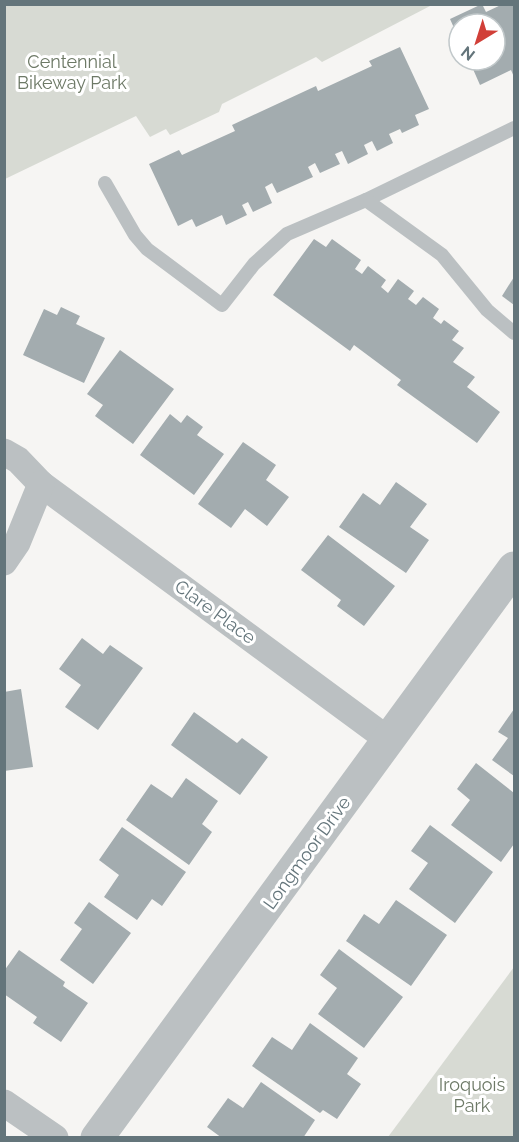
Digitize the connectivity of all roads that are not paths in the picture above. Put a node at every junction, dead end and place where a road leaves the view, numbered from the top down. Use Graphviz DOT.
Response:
graph roads {
  1 [pos="514,128"];
  2 [pos="105,183"];
  3 [pos="366,200"];
  4 [pos="514,333"];
  5 [pos="4,452"];
  6 [pos="40,484"];
  7 [pos="4,562"];
  8 [pos="514,568"];
  9 [pos="390,741"];
  10 [pos="4,1103"];
  11 [pos="55,1137"];
  12 [pos="97,1137"];
  1 -- 3 [label="lane"];
  2 -- 3 [label="lane"];
  3 -- 4 [label="lane"];
  5 -- 6 [label="street, Clare Place"];
  6 -- 7 [label="street"];
  6 -- 9 [label="street, Clare Place"];
  8 -- 9 [label="street, Longmoor Drive"];
  9 -- 12 [label="street, Longmoor Drive"];
  10 -- 11 [label="street"];
}
